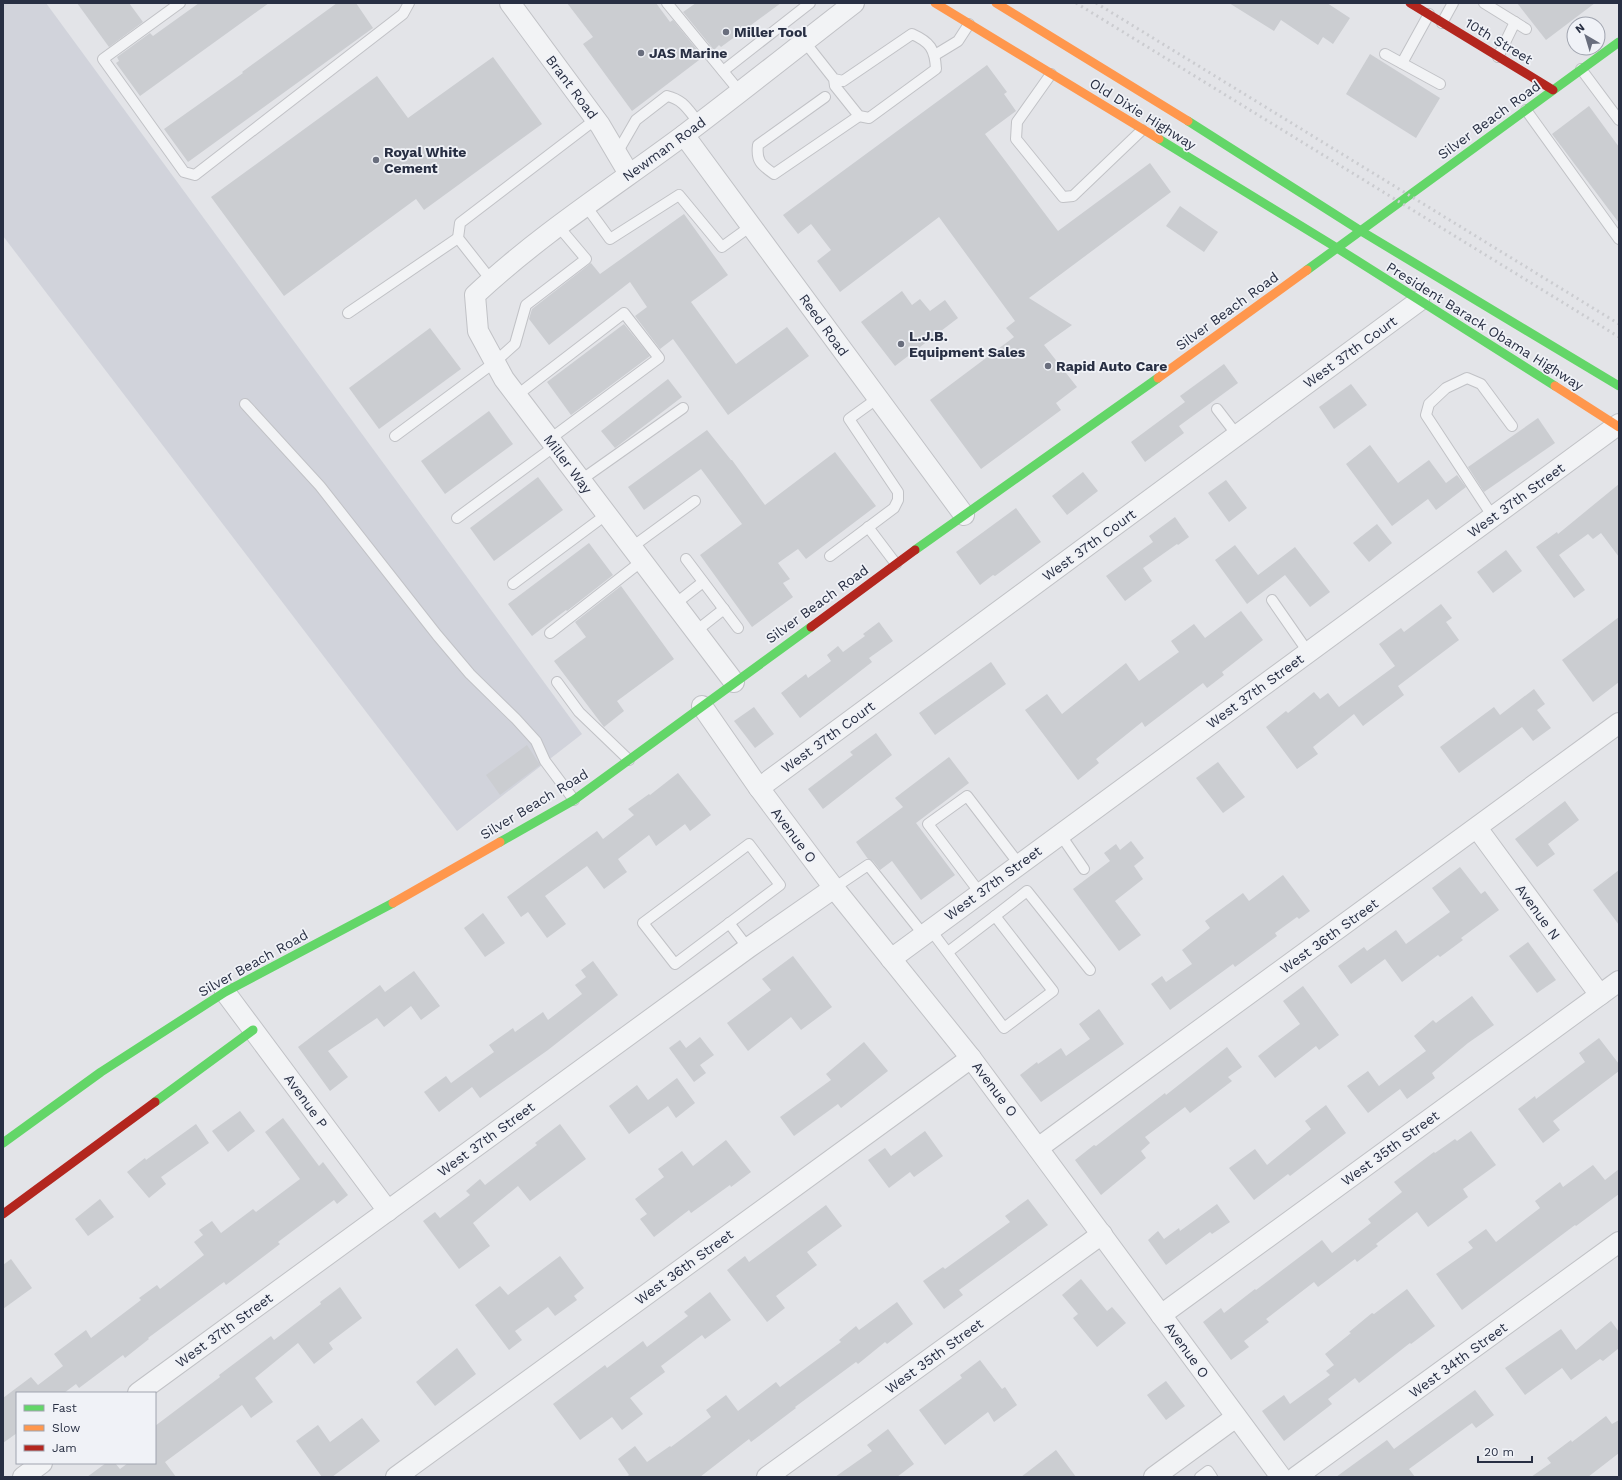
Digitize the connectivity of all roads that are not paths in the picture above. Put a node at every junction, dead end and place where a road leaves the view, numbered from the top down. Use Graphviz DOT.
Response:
graph roads {
  1 [pos="180,3"];
  2 [pos="409,3"];
  3 [pos="510,3"];
  4 [pos="667,3"];
  5 [pos="810,3"];
  6 [pos="854,3"];
  7 [pos="935,3"];
  8 [pos="996,3"];
  9 [pos="1410,3"];
  10 [pos="1454,3"];
  11 [pos="1484,3"];
  12 [pos="1429,14"];
  13 [pos="1515,22"];
  14 [pos="1442,23"];
  15 [pos="969,24"];
  16 [pos="1526,29"];
  17 [pos="804,41"];
  18 [pos="1619,42"];
  19 [pos="1385,54"];
  20 [pos="935,55"];
  21 [pos="1498,57"];
  22 [pos="1402,63"];
  23 [pos="1581,69"];
  24 [pos="723,71"];
  25 [pos="1051,74"];
  26 [pos="834,79"];
  27 [pos="1440,84"];
  28 [pos="1553,90"];
  29 [pos="740,92"];
  30 [pos="825,97"];
  31 [pos="1526,110"];
  32 [pos="859,116"];
  33 [pos="596,119"];
  34 [pos="1619,120"];
  35 [pos="692,129"];
  36 [pos="1142,130"];
  37 [pos="617,153"];
  38 [pos="630,174"];
  39 [pos="586,206"];
  40 [pos="559,226"];
  41 [pos="751,226"];
  42 [pos="1361,231"];
  43 [pos="458,238"];
  44 [pos="1619,239"];
  45 [pos="1337,248"];
  46 [pos="491,280"];
  47 [pos="475,295"];
  48 [pos="1419,301"];
  49 [pos="348,313"];
  50 [pos="495,362"];
  51 [pos="1619,386"];
  52 [pos="516,396"];
  53 [pos="878,398"];
  54 [pos="244,404"];
  55 [pos="683,408"];
  56 [pos="1217,408"];
  57 [pos="1512,426"];
  58 [pos="1618,426"];
  59 [pos="395,436"];
  60 [pos="1237,436"];
  61 [pos="552,443"];
  62 [pos="581,480"];
  63 [pos="695,501"];
  64 [pos="606,514"];
  65 [pos="964,515"];
  66 [pos="1493,517"];
  67 [pos="457,518"];
  68 [pos="868,527"];
  69 [pos="637,554"];
  70 [pos="830,556"];
  71 [pos="686,559"];
  72 [pos="896,564"];
  73 [pos="703,582"];
  74 [pos="513,584"];
  75 [pos="1272,600"];
  76 [pos="675,604"];
  77 [pos="724,609"];
  78 [pos="692,626"];
  79 [pos="738,628"];
  80 [pos="550,633"];
  81 [pos="1308,652"];
  82 [pos="557,682"];
  83 [pos="734,682"];
  84 [pos="702,706"];
  85 [pos="1619,724"];
  86 [pos="629,760"];
  87 [pos="759,788"];
  88 [pos="574,800"];
  89 [pos="1477,828"];
  90 [pos="1060,834"];
  91 [pos="1019,864"];
  92 [pos="1084,869"];
  93 [pos="834,888"];
  94 [pos="980,893"];
  95 [pos="995,916"];
  96 [pos="729,923"];
  97 [pos="927,932"];
  98 [pos="748,948"];
  99 [pos="948,952"];
  100 [pos="891,959"];
  101 [pos="1090,970"];
  102 [pos="1619,981"];
  103 [pos="225,992"];
  104 [pos="1600,995"];
  105 [pos="253,1030"];
  106 [pos="971,1058"];
  107 [pos="3,1143"];
  108 [pos="1038,1148"];
  109 [pos="388,1211"];
  110 [pos="3,1214"];
  111 [pos="1102,1234"];
  112 [pos="1619,1242"];
  113 [pos="1161,1315"];
  114 [pos="139,1392"];
  115 [pos="1236,1416"];
  116 [pos="41,1464"];
  117 [pos="22,1477"];
  118 [pos="396,1477"];
  119 [pos="767,1477"];
  120 [pos="1155,1477"];
  121 [pos="1200,1477"];
  122 [pos="1212,1477"];
  123 [pos="1281,1477"];
  124 [pos="1296,1477"];
  1 -- 2 [label="lane"];
  3 -- 33 [label="street, Brant Road"];
  4 -- 24 [label="lane"];
  5 -- 24 [label="lane"];
  6 -- 17 [label="street, Newman Road"];
  7 -- 15 [label="street, Old Dixie Highway"];
  8 -- 42 [label="street, Old Dixie Highway"];
  9 -- 12 [label="street, 10th Street"];
  10 -- 14 [label="lane"];
  11 -- 13 [label="lane"];
  12 -- 14 [label="street, 10th Street"];
  12 -- 22 [label="lane"];
  13 -- 16 [label="lane"];
  13 -- 21 [label="lane"];
  14 -- 21 [label="street, 10th Street"];
  15 -- 20 [label="lane"];
  15 -- 25 [label="street, Old Dixie Highway"];
  17 -- 26 [label="lane"];
  17 -- 29 [label="street, Newman Road"];
  18 -- 23 [label="street, Silver Beach Road"];
  19 -- 22 [label="lane"];
  20 -- 26 [label="lane"];
  20 -- 32 [label="lane"];
  21 -- 28 [label="street, 10th Street"];
  22 -- 27 [label="lane"];
  23 -- 28 [label="street, Silver Beach Road"];
  23 -- 34 [label="lane"];
  24 -- 29 [label="lane"];
  25 -- 36 [label="street, Old Dixie Highway"];
  25 -- 36 [label="lane"];
  26 -- 32 [label="lane"];
  28 -- 31 [label="street, Silver Beach Road"];
  29 -- 35 [label="street, Newman Road"];
  30 -- 32 [label="lane"];
  31 -- 42 [label="street, Silver Beach Road"];
  31 -- 44 [label="lane"];
  33 -- 37 [label="street, Brant Road"];
  33 -- 43 [label="lane"];
  35 -- 37 [label="lane"];
  35 -- 38 [label="street, Newman Road"];
  35 -- 41 [label="street, Reed Road"];
  36 -- 45 [label="street, Old Dixie Highway"];
  37 -- 38 [label="street, Brant Road"];
  38 -- 39 [label="street, Newman Road"];
  39 -- 40 [label="street, Newman Road"];
  39 -- 41 [label="lane"];
  40 -- 46 [label="street, Newman Road"];
  40 -- 50 [label="lane"];
  41 -- 53 [label="street, Reed Road"];
  42 -- 45 [label="street, Silver Beach Road"];
  42 -- 51 [label="street, President Barack Obama Highway"];
  43 -- 46 [label="lane"];
  43 -- 49 [label="lane"];
  45 -- 48 [label="street, President Barack Obama Highway"];
  45 -- 65 [label="street, Silver Beach Road"];
  46 -- 47 [label="street, Newman Road"];
  47 -- 50 [label="street, Miller Way"];
  48 -- 58 [label="street, President Barack Obama Highway"];
  48 -- 60 [label="street, West 37th Court"];
  50 -- 52 [label="street, Miller Way"];
  50 -- 59 [label="lane"];
  52 -- 61 [label="street, Miller Way"];
  52 -- 61 [label="lane"];
  53 -- 65 [label="street, Reed Road"];
  53 -- 68 [label="lane"];
  54 -- 88 [label="lane"];
  55 -- 62 [label="lane"];
  56 -- 60 [label="lane"];
  57 -- 66 [label="lane"];
  58 -- 66 [label="street, West 37th Street"];
  60 -- 87 [label="street, West 37th Court"];
  61 -- 62 [label="street, Miller Way"];
  61 -- 67 [label="lane"];
  62 -- 64 [label="street, Miller Way"];
  63 -- 69 [label="lane"];
  64 -- 69 [label="street, Miller Way"];
  64 -- 74 [label="lane"];
  65 -- 72 [label="street, Silver Beach Road"];
  66 -- 81 [label="street, West 37th Street"];
  68 -- 70 [label="lane"];
  68 -- 72 [label="lane"];
  69 -- 76 [label="street, Miller Way"];
  69 -- 80 [label="lane"];
  71 -- 73 [label="lane"];
  72 -- 83 [label="street, Silver Beach Road"];
  73 -- 76 [label="lane"];
  73 -- 77 [label="lane"];
  75 -- 81 [label="lane"];
  76 -- 78 [label="street, Miller Way"];
  77 -- 78 [label="lane"];
  77 -- 79 [label="lane"];
  78 -- 83 [label="street"];
  81 -- 90 [label="street, West 37th Street"];
  82 -- 86 [label="lane"];
  83 -- 84 [label="street, Silver Beach Road"];
  84 -- 86 [label="street, Silver Beach Road"];
  84 -- 87 [label="street, Avenue O"];
  85 -- 89 [label="street, West 36th Street"];
  86 -- 88 [label="street, Silver Beach Road"];
  87 -- 93 [label="street, Avenue O"];
  88 -- 103 [label="street, Silver Beach Road"];
  89 -- 104 [label="street, Avenue N"];
  89 -- 108 [label="street, West 36th Street"];
  90 -- 91 [label="street, West 37th Street"];
  90 -- 92 [label="lane"];
  91 -- 94 [label="street, West 37th Street"];
  91 -- 94 [label="lane"];
  93 -- 97 [label="lane"];
  93 -- 98 [label="street, West 37th Street"];
  93 -- 100 [label="street, Avenue O"];
  94 -- 97 [label="street, West 37th Street"];
  95 -- 99 [label="lane"];
  95 -- 99 [label="lane"];
  95 -- 101 [label="lane"];
  96 -- 96 [label="lane"];
  96 -- 98 [label="lane"];
  97 -- 99 [label="lane"];
  97 -- 100 [label="street, West 37th Street"];
  98 -- 109 [label="street, West 37th Street"];
  100 -- 106 [label="street, Avenue O"];
  102 -- 104 [label="street, West 35th Street"];
  103 -- 105 [label="street, Avenue P"];
  103 -- 107 [label="street, Silver Beach Road"];
  104 -- 113 [label="street, West 35th Street"];
  105 -- 109 [label="street, Avenue P"];
  105 -- 110 [label="street"];
  106 -- 108 [label="street, Avenue O"];
  106 -- 118 [label="street, West 36th Street"];
  108 -- 111 [label="street, Avenue O"];
  109 -- 114 [label="street, West 37th Street"];
  111 -- 113 [label="street, Avenue O"];
  111 -- 119 [label="street, West 35th Street"];
  112 -- 124 [label="street, West 34th Street"];
  113 -- 115 [label="street, Avenue O"];
  115 -- 120 [label="street"];
  115 -- 123 [label="street, Avenue O"];
  116 -- 117 [label="street"];
  121 -- 122 [label="lane"];
}
